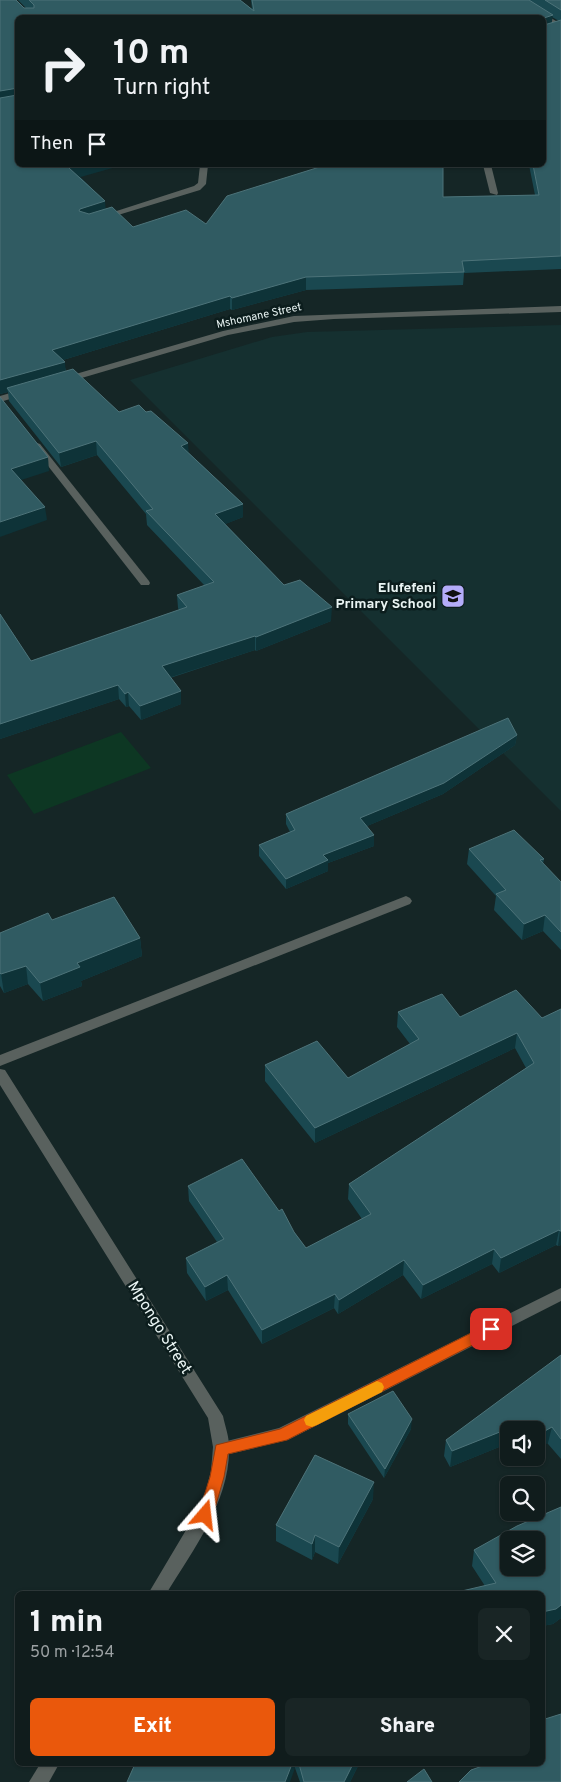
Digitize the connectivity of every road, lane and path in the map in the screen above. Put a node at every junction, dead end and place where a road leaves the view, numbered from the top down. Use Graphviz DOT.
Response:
graph roads {
  1 [pos="516,0"];
  2 [pos="541,15"];
  3 [pos="546,18"];
  4 [pos="561,27"];
  5 [pos="552,30"];
  6 [pos="204,167"];
  7 [pos="487,167"];
  8 [pos="494,192"];
  9 [pos="95,220"];
  10 [pos="561,309"];
  11 [pos="57,383"];
  12 [pos="38,388"];
  13 [pos="2,401"];
  14 [pos="30,438"];
  15 [pos="145,584"];
  16 [pos="406,901"];
  17 [pos="0,1061"];
  18 [pos="0,1074"];
  19 [pos="561,1294"];
  20 [pos="222,1449"];
  21 [pos="158,1591"];
  22 [pos="49,1766"];
  23 [pos="38,1782"];
  1 -- 2 [label="street"];
  3 -- 4 [label="street"];
  4 -- 5 [label="street"];
  6 -- 9 [label="street"];
  7 -- 8 [label="street"];
  10 -- 11 [label="street, Mshomane Street"];
  12 -- 13 [label="street"];
  14 -- 15 [label="street"];
  16 -- 17 [label="street"];
  18 -- 20 [label="street, Mpongo Street"];
  19 -- 20 [label="street"];
  20 -- 21 [label="street, Mpongo Street"];
  22 -- 23 [label="street"];
}
